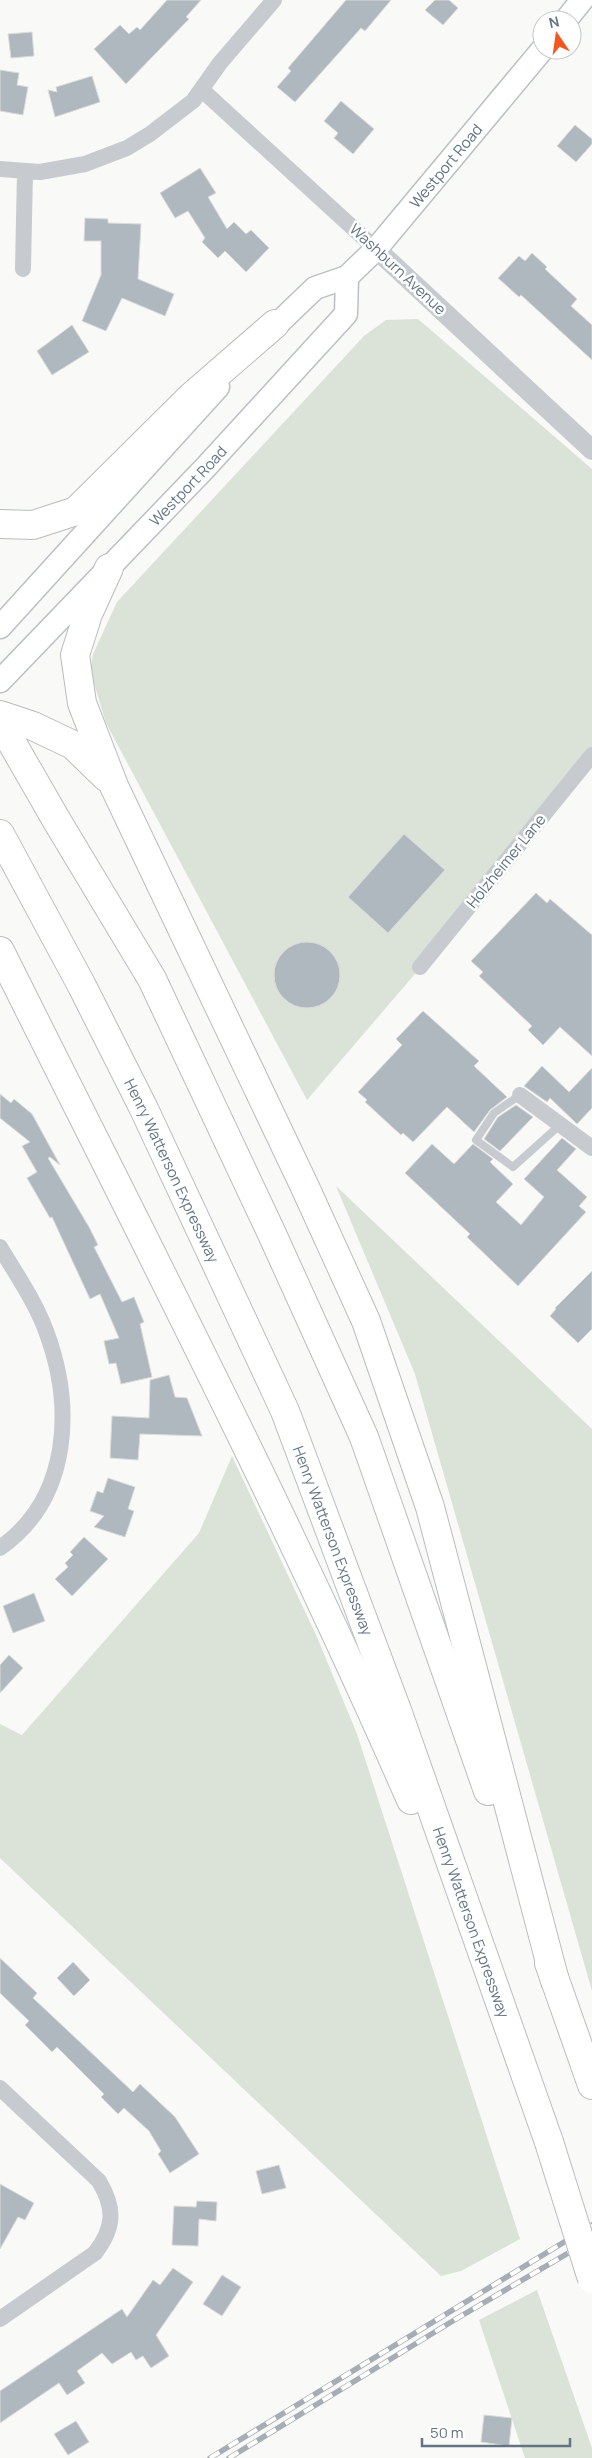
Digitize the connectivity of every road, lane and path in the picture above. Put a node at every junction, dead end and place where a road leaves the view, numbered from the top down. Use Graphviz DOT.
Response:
graph roads {
  1 [pos="274,0"];
  2 [pos="582,0"];
  3 [pos="574,10"];
  4 [pos="534,60"];
  5 [pos="202,90"];
  6 [pos="0,169"];
  7 [pos="25,172"];
  8 [pos="376,249"];
  9 [pos="23,269"];
  10 [pos="347,277"];
  11 [pos="275,324"];
  12 [pos="592,450"];
  13 [pos="0,524"];
  14 [pos="109,568"];
  15 [pos="0,627"];
  16 [pos="0,681"];
  17 [pos="0,714"];
  18 [pos="0,722"];
  19 [pos="592,755"];
  20 [pos="114,786"];
  21 [pos="0,834"];
  22 [pos="0,951"];
  23 [pos="420,967"];
  24 [pos="520,1094"];
  25 [pos="561,1124"];
  26 [pos="592,1148"];
  27 [pos="0,1247"];
  28 [pos="0,1548"];
  29 [pos="555,1981"];
  30 [pos="500,2005"];
  31 [pos="592,2085"];
  32 [pos="0,2088"];
  33 [pos="592,2279"];
  34 [pos="0,2319"];
  1 -- 5 [label="street"];
  2 -- 3 [label="main road"];
  4 -- 8 [label="main road, Westport Road"];
  5 -- 7 [label="street"];
  5 -- 8 [label="street, Washburn Avenue"];
  6 -- 7 [label="street"];
  7 -- 9 [label="street"];
  8 -- 10 [label="main road, Westport Road"];
  8 -- 12 [label="street, Washburn Avenue"];
  10 -- 11 [label="main road, Westport Road"];
  10 -- 14 [label="main road, Westport Road"];
  11 -- 13 [label="highway"];
  11 -- 15 [label="main road, Westport Road"];
  14 -- 16 [label="main road, Westport Road"];
  14 -- 20 [label="highway"];
  17 -- 20 [label="highway"];
  18 -- 29 [label="highway"];
  19 -- 23 [label="street, Holzheimer Lane"];
  20 -- 29 [label="highway"];
  21 -- 30 [label="highway, Henry Watterson Expressway"];
  22 -- 30 [label="highway"];
  24 -- 25 [label="street"];
  24 -- 25 [label="lane"];
  25 -- 26 [label="street"];
  27 -- 28 [label="street"];
  29 -- 31 [label="highway"];
  30 -- 33 [label="highway, Henry Watterson Expressway, bridge"];
  32 -- 34 [label="street"];
}
